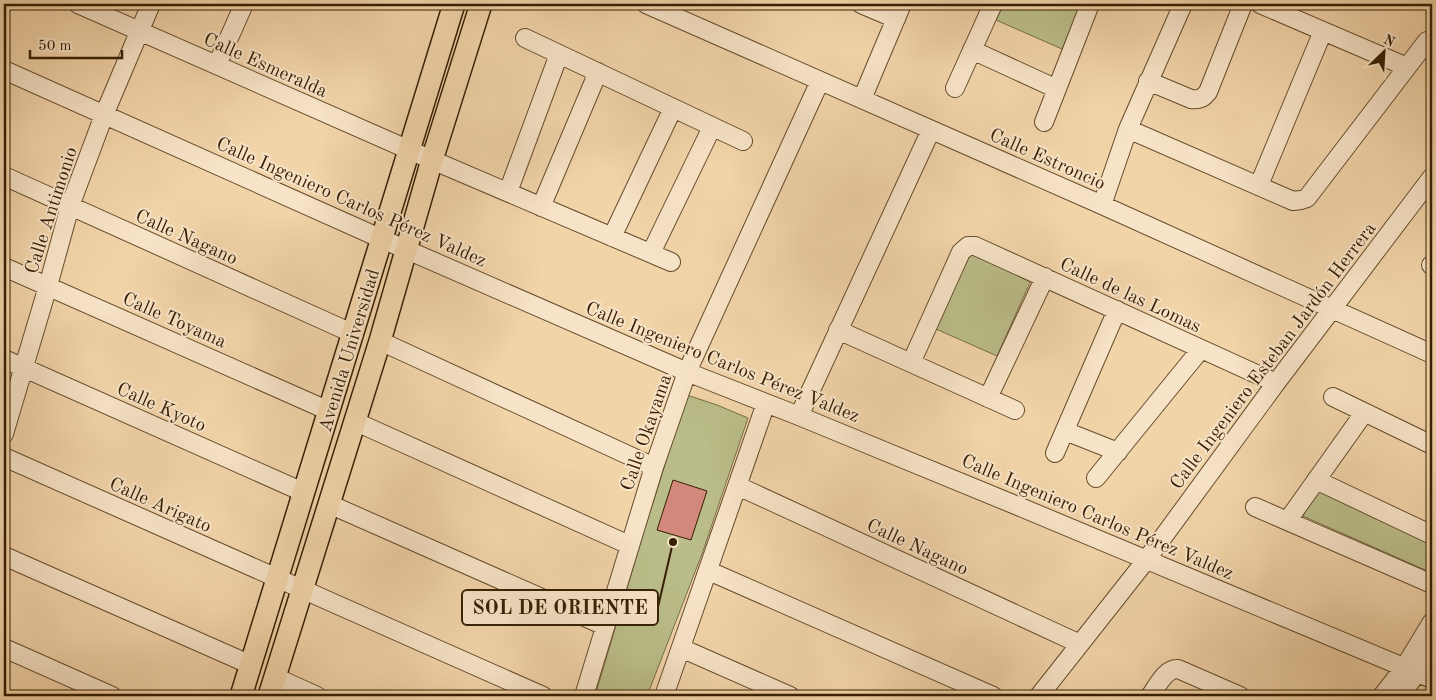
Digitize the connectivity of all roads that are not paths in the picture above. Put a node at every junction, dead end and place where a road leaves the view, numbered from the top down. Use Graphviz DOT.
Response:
graph roads {
  1 [pos="78,4"];
  2 [pos="151,4"];
  3 [pos="244,4"];
  4 [pos="454,4"];
  5 [pos="481,4"];
  6 [pos="646,4"];
  7 [pos="861,4"];
  8 [pos="993,4"];
  9 [pos="1090,4"];
  10 [pos="1183,4"];
  11 [pos="1244,4"];
  12 [pos="1260,4"];
  13 [pos="899,11"];
  14 [pos="139,31"];
  15 [pos="1323,31"];
  16 [pos="525,38"];
  17 [pos="1427,41"];
  18 [pos="972,50"];
  19 [pos="559,54"];
  20 [pos="217,65"];
  21 [pos="1408,67"];
  22 [pos="4,70"];
  23 [pos="598,72"];
  24 [pos="820,81"];
  25 [pos="1148,81"];
  26 [pos="955,88"];
  27 [pos="1057,89"];
  28 [pos="862,99"];
  29 [pos="673,108"];
  30 [pos="104,115"];
  31 [pos="1044,122"];
  32 [pos="712,127"];
  33 [pos="1128,129"];
  34 [pos="931,130"];
  35 [pos="743,141"];
  36 [pos="409,150"];
  37 [pos="432,160"];
  38 [pos="4,176"];
  39 [pos="1432,177"];
  40 [pos="1259,185"];
  41 [pos="508,192"];
  42 [pos="1102,205"];
  43 [pos="70,206"];
  44 [pos="541,206"];
  45 [pos="612,237"];
  46 [pos="382,239"];
  47 [pos="407,250"];
  48 [pos="651,253"];
  49 [pos="671,262"];
  50 [pos="4,267"];
  51 [pos="1044,277"];
  52 [pos="48,286"];
  53 [pos="1332,308"];
  54 [pos="1117,310"];
  55 [pos="838,330"];
  56 [pos="354,334"];
  57 [pos="380,341"];
  58 [pos="1201,349"];
  59 [pos="1432,354"];
  60 [pos="4,359"];
  61 [pos="911,363"];
  62 [pos="24,368"];
  63 [pos="687,372"];
  64 [pos="1276,383"];
  65 [pos="1333,397"];
  66 [pos="988,398"];
  67 [pos="766,403"];
  68 [pos="329,410"];
  69 [pos="1015,410"];
  70 [pos="1364,413"];
  71 [pos="799,416"];
  72 [pos="354,421"];
  73 [pos="1065,431"];
  74 [pos="4,434"];
  75 [pos="1432,445"];
  76 [pos="1118,452"];
  77 [pos="1055,453"];
  78 [pos="4,457"];
  79 [pos="654,467"];
  80 [pos="1096,478"];
  81 [pos="1316,480"];
  82 [pos="738,486"];
  83 [pos="303,492"];
  84 [pos="329,504"];
  85 [pos="1255,507"];
  86 [pos="1288,520"];
  87 [pos="1432,535"];
  88 [pos="629,545"];
  89 [pos="4,556"];
  90 [pos="1146,559"];
  91 [pos="708,571"];
  92 [pos="278,579"];
  93 [pos="1432,584"];
  94 [pos="302,590"];
  95 [pos="1432,622"];
  96 [pos="605,626"];
  97 [pos="1080,644"];
  98 [pos="1432,647"];
  99 [pos="4,648"];
  100 [pos="681,648"];
  101 [pos="251,665"];
  102 [pos="1418,673"];
  103 [pos="272,687"];
  104 [pos="112,696"];
  105 [pos="241,696"];
  106 [pos="317,696"];
  107 [pos="543,696"];
  108 [pos="584,696"];
  109 [pos="664,696"];
  110 [pos="790,696"];
  111 [pos="992,696"];
  112 [pos="1040,696"];
  113 [pos="1150,696"];
  114 [pos="1240,696"];
  115 [pos="1382,696"];
  116 [pos="1400,696"];
  1 -- 14 [label="street, Calle Esmeralda"];
  2 -- 14 [label="street, Calle Antimonio"];
  3 -- 20 [label="street"];
  4 -- 36 [label="main road, Avenida Universidad"];
  5 -- 37 [label="main road, Avenida Universidad"];
  6 -- 24 [label="street, Calle Estroncio"];
  7 -- 13 [label="street"];
  8 -- 18 [label="street"];
  9 -- 27 [label="street"];
  10 -- 25 [label="street"];
  11 -- 25 [label="street"];
  12 -- 15 [label="street"];
  13 -- 28 [label="street"];
  14 -- 20 [label="street, Calle Esmeralda"];
  14 -- 30 [label="street, Calle Antimonio"];
  15 -- 21 [label="street"];
  15 -- 40 [label="street"];
  16 -- 19 [label="street"];
  17 -- 21 [label="street"];
  18 -- 26 [label="street"];
  18 -- 27 [label="street"];
  19 -- 23 [label="street"];
  19 -- 41 [label="street"];
  20 -- 36 [label="street, Calle Esmeralda"];
  21 -- 40 [label="street"];
  22 -- 30 [label="street, Calle Ingeniero Carlos Pérez Valdez"];
  23 -- 29 [label="street"];
  23 -- 44 [label="street"];
  24 -- 28 [label="street, Calle Estroncio"];
  24 -- 63 [label="street, Calle Okayama"];
  25 -- 33 [label="street"];
  27 -- 31 [label="street"];
  28 -- 34 [label="street, Calle Estroncio"];
  29 -- 32 [label="street"];
  29 -- 45 [label="street"];
  30 -- 43 [label="street, Calle Antimonio"];
  30 -- 46 [label="street, Calle Ingeniero Carlos Pérez Valdez"];
  32 -- 35 [label="street"];
  32 -- 48 [label="street"];
  33 -- 40 [label="street"];
  33 -- 42 [label="street"];
  34 -- 42 [label="street, Calle Estroncio"];
  34 -- 55 [label="street"];
  36 -- 37 [label="street, Calle Esmeralda"];
  36 -- 46 [label="main road, Avenida Universidad"];
  37 -- 41 [label="street, Calle Esmeralda"];
  37 -- 47 [label="main road, Avenida Universidad"];
  38 -- 43 [label="street, Calle Nagano"];
  39 -- 53 [label="street, Calle Ingeniero Esteban Jardón Herrera"];
  41 -- 44 [label="street, Calle Esmeralda"];
  42 -- 53 [label="street, Calle Estroncio"];
  43 -- 52 [label="street, Calle Antimonio"];
  43 -- 56 [label="street, Calle Nagano"];
  44 -- 45 [label="street, Calle Esmeralda"];
  45 -- 48 [label="street, Calle Esmeralda"];
  46 -- 47 [label="street, Calle Ingeniero Carlos Pérez Valdez"];
  46 -- 56 [label="main road, Avenida Universidad"];
  47 -- 57 [label="main road, Avenida Universidad"];
  47 -- 63 [label="street, Calle Ingeniero Carlos Pérez Valdez"];
  48 -- 49 [label="street, Calle Esmeralda"];
  50 -- 52 [label="street, Calle Toyama"];
  51 -- 54 [label="street, Calle de las Lomas"];
  51 -- 61 [label="street, Calle de las Lomas"];
  51 -- 66 [label="street"];
  52 -- 62 [label="street, Calle Antimonio"];
  52 -- 68 [label="street, Calle Toyama"];
  53 -- 59 [label="street, Calle Estroncio"];
  53 -- 64 [label="street, Calle Ingeniero Esteban Jardón Herrera"];
  54 -- 58 [label="street, Calle de las Lomas"];
  54 -- 73 [label="street"];
  55 -- 61 [label="street"];
  55 -- 71 [label="street"];
  56 -- 68 [label="main road, Avenida Universidad"];
  57 -- 72 [label="main road, Avenida Universidad"];
  57 -- 79 [label="street"];
  58 -- 64 [label="street, Calle de las Lomas"];
  58 -- 76 [label="street"];
  60 -- 62 [label="street, Calle Kyoto"];
  61 -- 66 [label="street"];
  62 -- 74 [label="street, Calle Antimonio"];
  62 -- 83 [label="street, Calle Kyoto"];
  63 -- 67 [label="street, Calle Ingeniero Carlos Pérez Valdez"];
  63 -- 79 [label="street, Calle Okayama"];
  64 -- 90 [label="street, Calle Ingeniero Esteban Jardón Herrera"];
  65 -- 70 [label="street"];
  66 -- 69 [label="street"];
  67 -- 71 [label="street, Calle Ingeniero Carlos Pérez Valdez"];
  67 -- 82 [label="street"];
  68 -- 83 [label="main road, Avenida Universidad"];
  70 -- 75 [label="street"];
  70 -- 81 [label="street"];
  71 -- 90 [label="street, Calle Ingeniero Carlos Pérez Valdez"];
  72 -- 84 [label="main road, Avenida Universidad"];
  72 -- 88 [label="street"];
  73 -- 76 [label="street"];
  73 -- 77 [label="street"];
  76 -- 80 [label="street"];
  78 -- 92 [label="street, Calle Arigato"];
  79 -- 88 [label="street, Calle Okayama"];
  81 -- 86 [label="street"];
  81 -- 87 [label="street"];
  82 -- 91 [label="street"];
  82 -- 97 [label="street, Calle Nagano"];
  83 -- 92 [label="main road, Avenida Universidad"];
  84 -- 94 [label="main road, Avenida Universidad"];
  84 -- 96 [label="street"];
  85 -- 86 [label="street"];
  86 -- 93 [label="street"];
  88 -- 96 [label="street, Calle Okayama"];
  89 -- 101 [label="street"];
  90 -- 97 [label="street, Calle Ingeniero Esteban Jardón Herrera"];
  90 -- 102 [label="street, Calle Ingeniero Carlos Pérez Valdez"];
  91 -- 100 [label="street"];
  91 -- 111 [label="street"];
  92 -- 94 [label="street, Calle Arigato"];
  92 -- 101 [label="main road, Avenida Universidad"];
  94 -- 103 [label="main road, Avenida Universidad"];
  94 -- 107 [label="street, Calle Arigato"];
  95 -- 102 [label="street"];
  96 -- 108 [label="street, Calle Okayama"];
  97 -- 112 [label="street, Calle Ingeniero Esteban Jardón Herrera"];
  98 -- 102 [label="street"];
  99 -- 104 [label="street"];
  100 -- 109 [label="street"];
  100 -- 110 [label="street"];
  101 -- 105 [label="main road, Avenida Universidad"];
  102 -- 115 [label="street"];
  102 -- 116 [label="street"];
  103 -- 106 [label="street"];
  113 -- 114 [label="street"];
}
